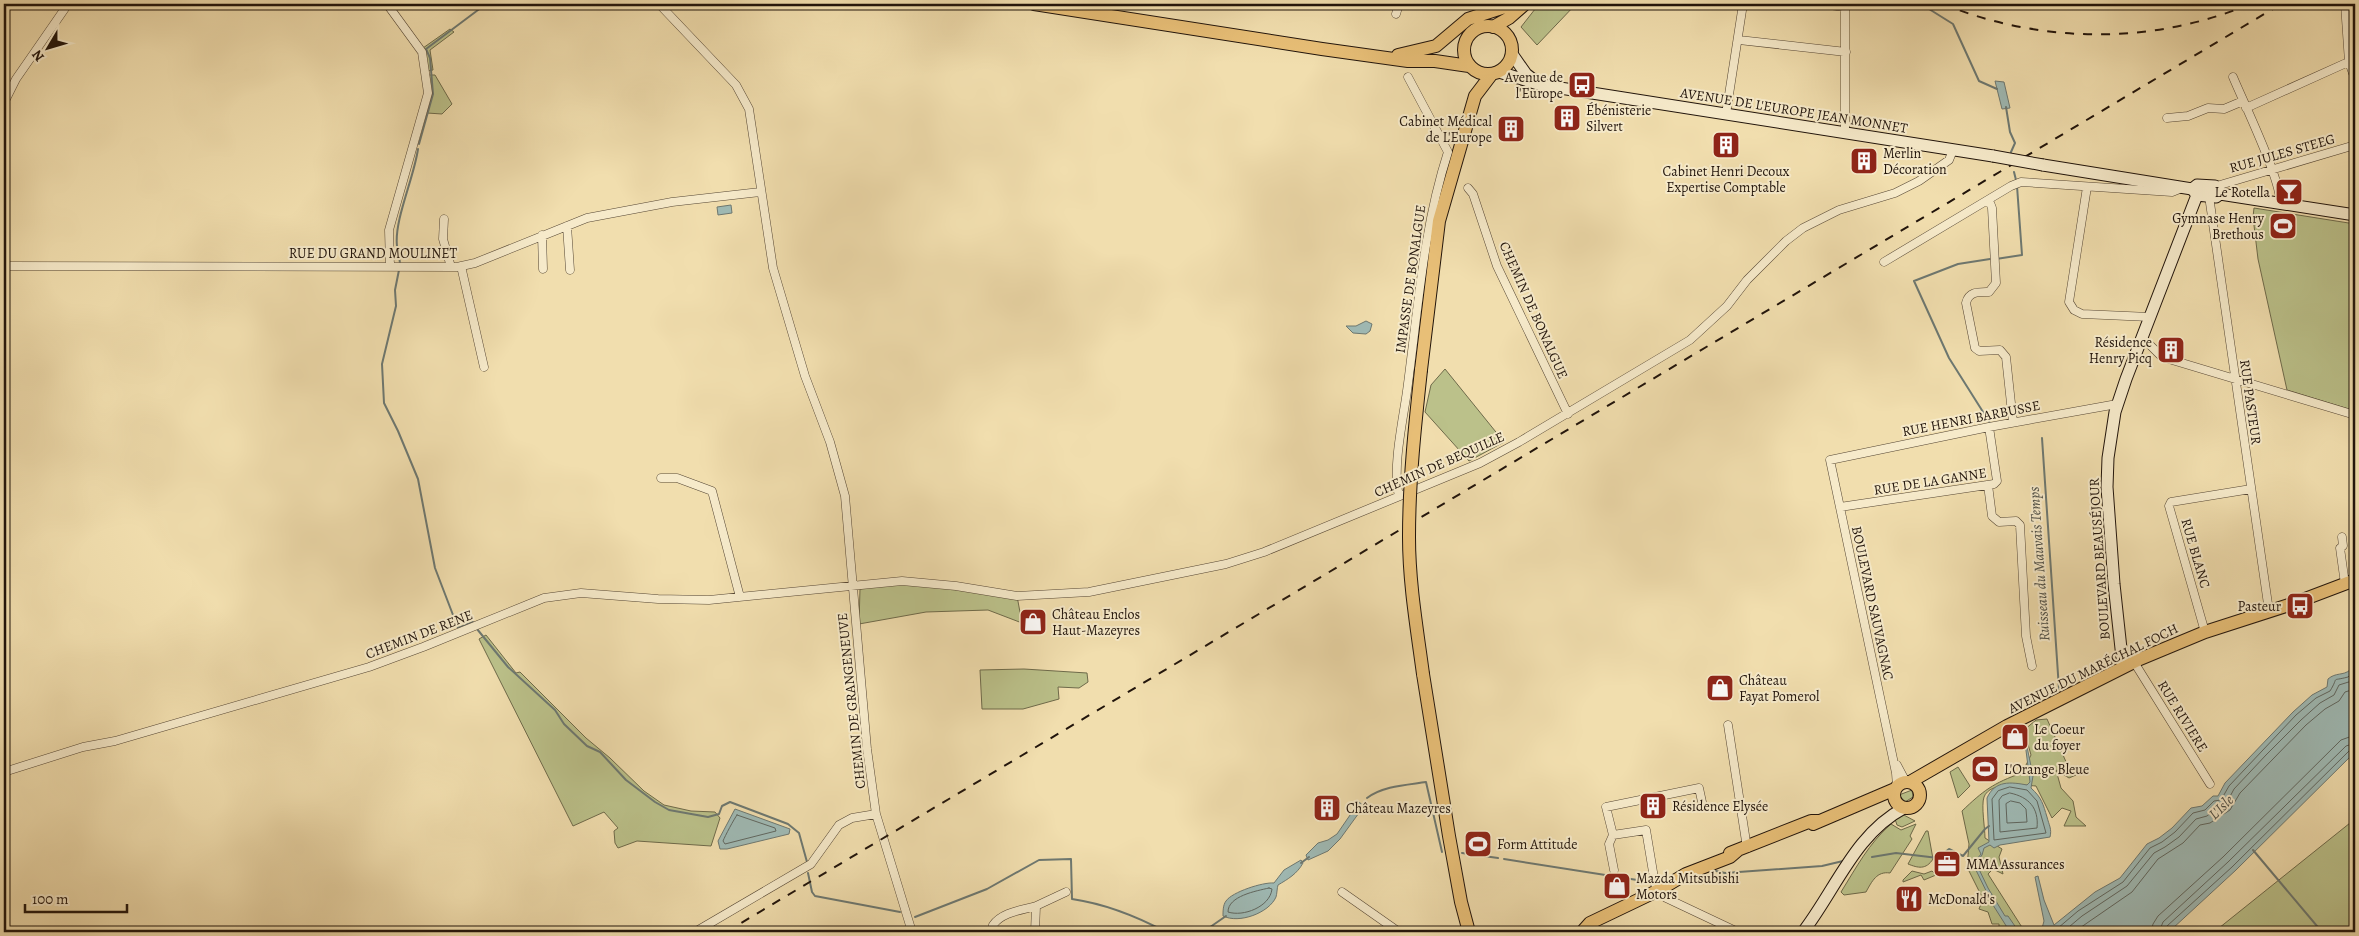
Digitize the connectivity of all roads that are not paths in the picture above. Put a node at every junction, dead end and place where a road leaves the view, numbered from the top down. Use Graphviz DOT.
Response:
graph roads {
  1 [pos="68,4"];
  2 [pos="387,4"];
  3 [pos="659,4"];
  4 [pos="1034,4"];
  5 [pos="1399,4"];
  6 [pos="1514,4"];
  7 [pos="1527,4"];
  8 [pos="1743,4"];
  9 [pos="1821,4"];
  10 [pos="2345,4"];
  11 [pos="1845,5"];
  12 [pos="1396,14"];
  13 [pos="1493,27"];
  14 [pos="1508,36"];
  15 [pos="1739,40"];
  16 [pos="1464,44"];
  17 [pos="1846,52"];
  18 [pos="1512,54"];
  19 [pos="1380,58"];
  20 [pos="1435,61"];
  21 [pos="2352,61"];
  22 [pos="1471,68"];
  23 [pos="1495,73"];
  24 [pos="1408,77"];
  25 [pos="2233,77"];
  26 [pos="2355,79"];
  27 [pos="1540,85"];
  28 [pos="1475,96"];
  29 [pos="4,102"];
  30 [pos="2245,104"];
  31 [pos="1726,114"];
  32 [pos="2166,118"];
  33 [pos="1845,133"];
  34 [pos="2355,145"];
  35 [pos="1953,150"];
  36 [pos="2272,170"];
  37 [pos="2086,187"];
  38 [pos="1468,188"];
  39 [pos="760,192"];
  40 [pos="2203,192"];
  41 [pos="1989,200"];
  42 [pos="2280,203"];
  43 [pos="2355,215"];
  44 [pos="444,219"];
  45 [pos="566,226"];
  46 [pos="542,235"];
  47 [pos="1884,262"];
  48 [pos="4,266"];
  49 [pos="390,266"];
  50 [pos="461,266"];
  51 [pos="451,268"];
  52 [pos="543,269"];
  53 [pos="570,270"];
  54 [pos="2150,317"];
  55 [pos="2141,339"];
  56 [pos="484,367"];
  57 [pos="2235,377"];
  58 [pos="2117,404"];
  59 [pos="1568,414"];
  60 [pos="2355,415"];
  61 [pos="2014,422"];
  62 [pos="1989,427"];
  63 [pos="1830,460"];
  64 [pos="661,478"];
  65 [pos="1988,485"];
  66 [pos="2251,489"];
  67 [pos="1399,496"];
  68 [pos="1840,507"];
  69 [pos="2342,537"];
  70 [pos="2350,582"];
  71 [pos="853,587"];
  72 [pos="740,597"];
  73 [pos="2268,611"];
  74 [pos="2205,632"];
  75 [pos="2129,664"];
  76 [pos="2032,666"];
  77 [pos="1728,725"];
  78 [pos="4,772"];
  79 [pos="2210,784"];
  80 [pos="1903,792"];
  81 [pos="1702,802"];
  82 [pos="876,814"];
  83 [pos="1612,835"];
  84 [pos="1742,849"];
  85 [pos="1614,870"];
  86 [pos="1456,874"];
  87 [pos="1657,887"];
  88 [pos="1066,892"];
  89 [pos="1342,892"];
  90 [pos="1036,906"];
  91 [pos="695,932"];
  92 [pos="912,932"];
  93 [pos="998,932"];
  94 [pos="1035,932"];
  95 [pos="1399,932"];
  96 [pos="1469,932"];
  97 [pos="1474,932"];
  98 [pos="1583,932"];
  99 [pos="1738,932"];
  100 [pos="1804,932"];
  1 -- 29 [label="street"];
  2 -- 49 [label="street"];
  3 -- 39 [label="street, CHEMIN DE GRANGENEUVE"];
  4 -- 19 [label="main road"];
  5 -- 12 [label="street"];
  6 -- 19 [label="main road"];
  7 -- 13 [label="main road"];
  7 -- 14 [label="main road"];
  8 -- 15 [label="street"];
  9 -- 11 [label="street"];
  10 -- 21 [label="street"];
  11 -- 17 [label="street"];
  13 -- 14 [label="main road"];
  13 -- 16 [label="main road"];
  14 -- 18 [label="main road"];
  15 -- 17 [label="street"];
  15 -- 31 [label="street"];
  16 -- 20 [label="main road"];
  16 -- 22 [label="main road"];
  17 -- 33 [label="street"];
  18 -- 23 [label="main road"];
  18 -- 27 [label="main road"];
  19 -- 20 [label="main road"];
  20 -- 22 [label="main road"];
  21 -- 26 [label="street"];
  21 -- 30 [label="street"];
  22 -- 23 [label="main road"];
  22 -- 28 [label="main road"];
  23 -- 27 [label="main road, AVENUE DE L'EUROPE JEAN MONNET"];
  23 -- 28 [label="main road"];
  24 -- 67 [label="street, IMPASSE DE BONALGUE"];
  25 -- 30 [label="street"];
  27 -- 31 [label="main road, AVENUE DE L'EUROPE JEAN MONNET"];
  28 -- 86 [label="main road, bridge"];
  30 -- 32 [label="street"];
  30 -- 36 [label="street"];
  31 -- 33 [label="main road, AVENUE DE L'EUROPE JEAN MONNET"];
  33 -- 35 [label="main road, AVENUE DE L'EUROPE JEAN MONNET"];
  34 -- 36 [label="street, RUE JULES STEEG"];
  35 -- 40 [label="main road, AVENUE DE L'EUROPE JEAN MONNET, bridge"];
  35 -- 59 [label="street, CHEMIN DE BEQUILLE"];
  36 -- 40 [label="street, RUE JULES STEEG"];
  36 -- 42 [label="street"];
  37 -- 40 [label="street, RUE JULES STEEG"];
  37 -- 41 [label="street, RUE JULES STEEG"];
  37 -- 54 [label="street"];
  38 -- 59 [label="street, CHEMIN DE BONALGUE"];
  39 -- 45 [label="street, RUE DU GRAND MOULINET"];
  39 -- 71 [label="street, CHEMIN DE GRANGENEUVE"];
  40 -- 42 [label="main road, AVENUE DE L'EUROPE JEAN MONNET"];
  40 -- 54 [label="main road, BOULEVARD BEAUSÉJOUR"];
  40 -- 57 [label="street, RUE PASTEUR"];
  41 -- 47 [label="street, RUE JULES STEEG"];
  41 -- 61 [label="street"];
  42 -- 43 [label="main road, AVENUE DE L'EUROPE JEAN MONNET"];
  44 -- 51 [label="street"];
  45 -- 46 [label="street, RUE DU GRAND MOULINET"];
  45 -- 53 [label="street"];
  46 -- 50 [label="street, RUE DU GRAND MOULINET"];
  46 -- 52 [label="street"];
  48 -- 49 [label="street, RUE DU GRAND MOULINET"];
  49 -- 51 [label="street, RUE DU GRAND MOULINET"];
  50 -- 51 [label="street, RUE DU GRAND MOULINET"];
  50 -- 56 [label="street"];
  54 -- 55 [label="main road, BOULEVARD BEAUSÉJOUR"];
  55 -- 57 [label="street"];
  55 -- 58 [label="main road, BOULEVARD BEAUSÉJOUR"];
  57 -- 60 [label="street"];
  57 -- 66 [label="street, RUE PASTEUR"];
  58 -- 61 [label="street, RUE HENRI BARBUSSE"];
  58 -- 75 [label="main road, BOULEVARD BEAUSÉJOUR"];
  59 -- 67 [label="street, CHEMIN DE BEQUILLE"];
  61 -- 62 [label="street, RUE HENRI BARBUSSE"];
  62 -- 63 [label="street, RUE HENRI BARBUSSE"];
  62 -- 65 [label="street, RUE DE LA GANNE"];
  63 -- 68 [label="street, BOULEVARD SAUVAGNAC"];
  64 -- 72 [label="street"];
  65 -- 68 [label="street, RUE DE LA GANNE"];
  65 -- 76 [label="street"];
  66 -- 73 [label="street, RUE PASTEUR"];
  66 -- 74 [label="street, RUE BLANC"];
  67 -- 71 [label="street, CHEMIN DE BEQUILLE"];
  68 -- 80 [label="street, BOULEVARD SAUVAGNAC"];
  69 -- 70 [label="street"];
  70 -- 73 [label="main road, AVENUE DU MARÉCHAL FOCH"];
  71 -- 72 [label="street, CHEMIN DE RENE"];
  71 -- 82 [label="street, CHEMIN DE GRANGENEUVE"];
  72 -- 78 [label="street, CHEMIN DE RENE"];
  73 -- 74 [label="main road, AVENUE DU MARÉCHAL FOCH"];
  74 -- 75 [label="main road, AVENUE DU MARÉCHAL FOCH"];
  75 -- 79 [label="street, RUE RIVIERE"];
  75 -- 80 [label="main road, AVENUE DU MARÉCHAL FOCH"];
  77 -- 84 [label="street"];
  80 -- 84 [label="main road"];
  80 -- 100 [label="main road"];
  81 -- 83 [label="street"];
  82 -- 91 [label="street"];
  82 -- 92 [label="street, CHEMIN DE GRANGENEUVE"];
  83 -- 85 [label="street"];
  83 -- 87 [label="street"];
  84 -- 87 [label="main road"];
  86 -- 96 [label="main road"];
  86 -- 97 [label="main road"];
  87 -- 98 [label="main road"];
  87 -- 99 [label="street"];
  88 -- 90 [label="street"];
  89 -- 95 [label="street"];
  90 -- 93 [label="street"];
  90 -- 94 [label="street"];
}
